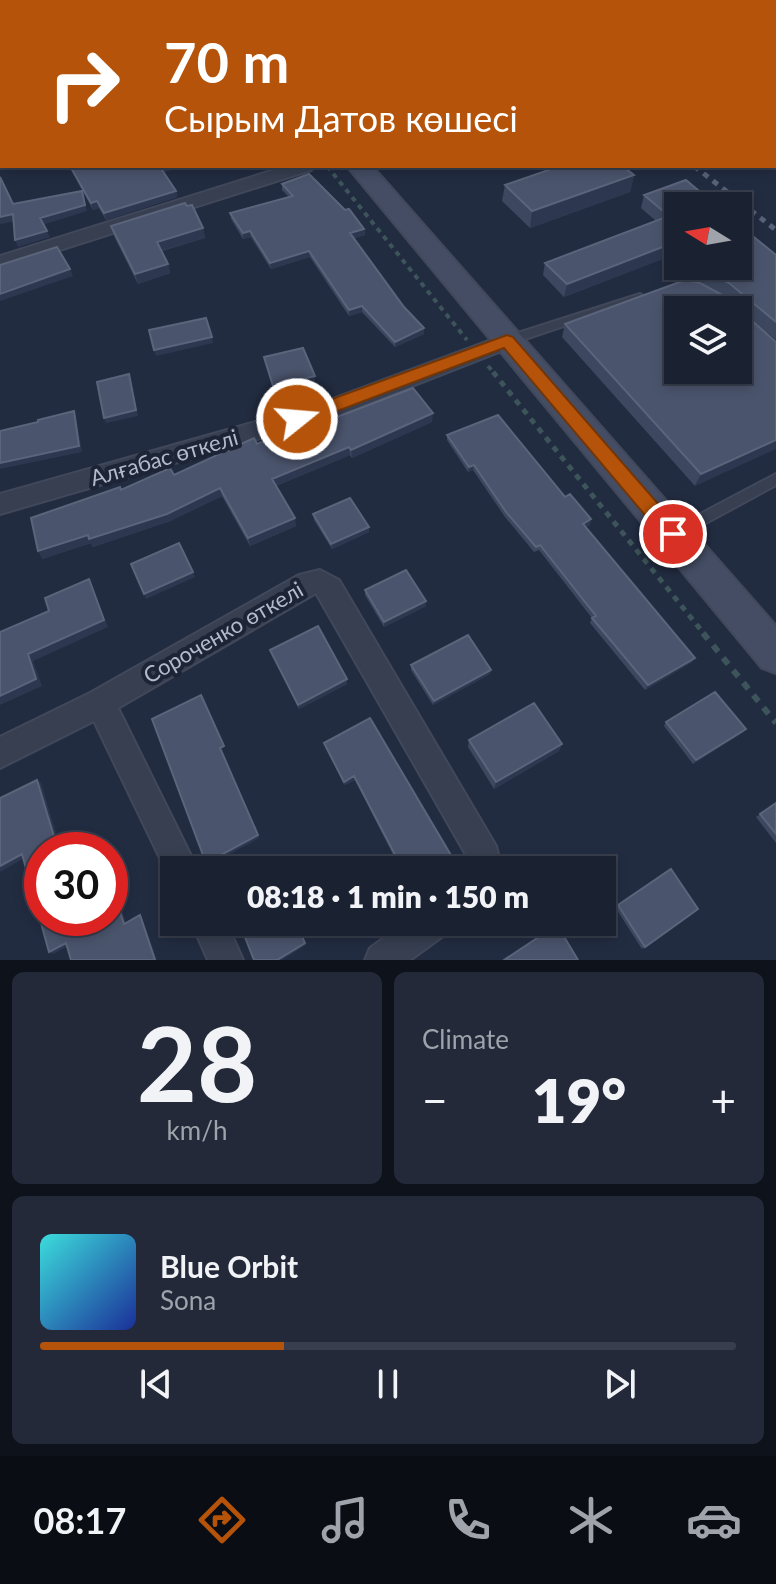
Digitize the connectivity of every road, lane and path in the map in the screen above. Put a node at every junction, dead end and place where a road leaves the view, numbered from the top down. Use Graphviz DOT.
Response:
graph roads {
  1 [pos="299,168"];
  2 [pos="329,168"];
  3 [pos="361,168"];
  4 [pos="0,263"];
  5 [pos="658,291"];
  6 [pos="507,341"];
  7 [pos="477,352"];
  8 [pos="776,479"];
  9 [pos="0,504"];
  10 [pos="673,534"];
  11 [pos="776,655"];
  12 [pos="100,703"];
  13 [pos="776,723"];
  14 [pos="0,753"];
  15 [pos="175,856"];
  16 [pos="484,856"];
  17 [pos="215,936"];
  18 [pos="415,936"];
  19 [pos="226,960"];
  20 [pos="382,960"];
  1 -- 4 [label="street"];
  2 -- 7 [label="path"];
  3 -- 6 [label="main road"];
  5 -- 6 [label="lane"];
  6 -- 7 [label="street, Алғабас өткелі"];
  6 -- 10 [label="main road"];
  7 -- 9 [label="street, Алғабас өткелі"];
  7 -- 13 [label="path"];
  8 -- 10 [label="lane"];
  10 -- 11 [label="main road"];
  12 -- 14 [label="street, Сороченко өткелі"];
  12 -- 15 [label="street"];
  12 -- 16 [label="street, Сороченко өткелі"];
  17 -- 19 [label="street"];
  18 -- 20 [label="street"];
}
